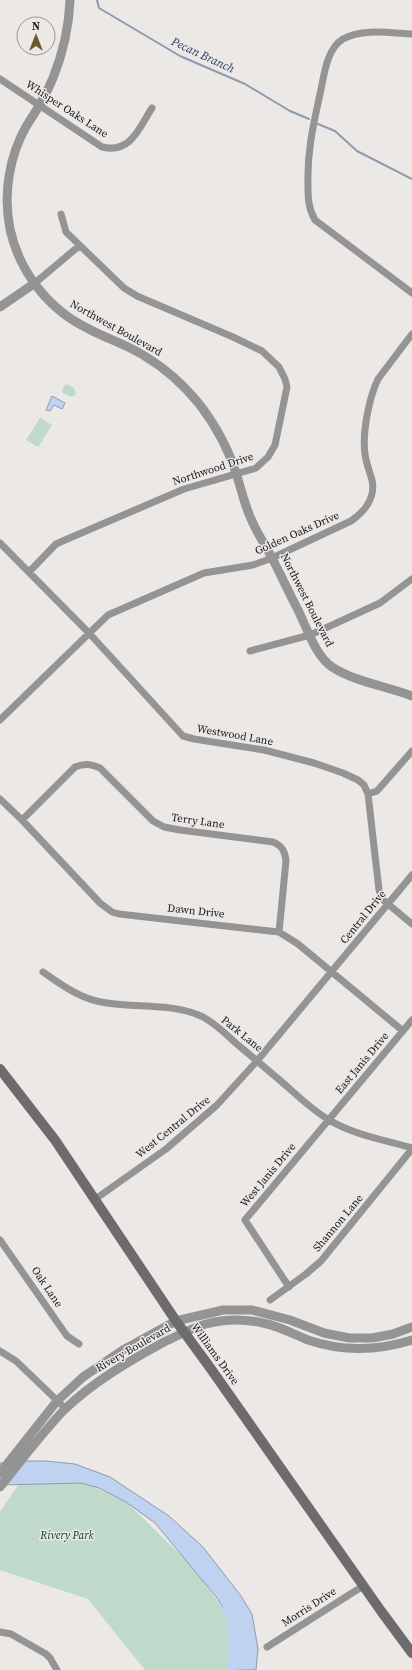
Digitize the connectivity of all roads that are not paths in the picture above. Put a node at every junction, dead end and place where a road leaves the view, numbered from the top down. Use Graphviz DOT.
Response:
graph roads {
  1 [pos="70,0"];
  2 [pos="412,34"];
  3 [pos="0,79"];
  4 [pos="41,105"];
  5 [pos="152,108"];
  6 [pos="61,214"];
  7 [pos="79,246"];
  8 [pos="35,283"];
  9 [pos="412,293"];
  10 [pos="0,307"];
  11 [pos="412,334"];
  12 [pos="237,474"];
  13 [pos="0,543"];
  14 [pos="272,558"];
  15 [pos="29,572"];
  16 [pos="412,579"];
  17 [pos="89,633"];
  18 [pos="310,635"];
  19 [pos="250,651"];
  20 [pos="412,696"];
  21 [pos="0,720"];
  22 [pos="412,751"];
  23 [pos="368,794"];
  24 [pos="0,799"];
  25 [pos="22,820"];
  26 [pos="412,875"];
  27 [pos="388,904"];
  28 [pos="412,924"];
  29 [pos="278,932"];
  30 [pos="43,972"];
  31 [pos="332,972"];
  32 [pos="412,1020"];
  33 [pos="403,1031"];
  34 [pos="257,1061"];
  35 [pos="0,1069"];
  36 [pos="329,1120"];
  37 [pos="412,1149"];
  38 [pos="94,1200"];
  39 [pos="0,1240"];
  40 [pos="289,1287"];
  41 [pos="270,1300"];
  42 [pos="176,1321"];
  43 [pos="412,1327"];
  44 [pos="184,1332"];
  45 [pos="412,1340"];
  46 [pos="79,1344"];
  47 [pos="0,1351"];
  48 [pos="57,1401"];
  49 [pos="66,1409"];
  50 [pos="0,1473"];
  51 [pos="0,1487"];
  52 [pos="362,1586"];
  53 [pos="0,1632"];
  54 [pos="267,1647"];
  55 [pos="412,1653"];
  56 [pos="57,1670"];
  1 -- 4 [label="street, Northwest Boulevard"];
  2 -- 9 [label="street"];
  3 -- 4 [label="street, Whisper Oaks Lane"];
  4 -- 5 [label="street, Whisper Oaks Lane"];
  4 -- 8 [label="street, Northwest Boulevard"];
  6 -- 7 [label="street, Northwood Drive"];
  7 -- 8 [label="street"];
  7 -- 12 [label="street, Northwood Drive"];
  8 -- 10 [label="street"];
  8 -- 12 [label="street, Northwest Boulevard"];
  11 -- 14 [label="street, Golden Oaks Drive"];
  12 -- 14 [label="street, Northwest Boulevard"];
  12 -- 15 [label="street, Northwood Drive"];
  13 -- 15 [label="street, Westwood Lane"];
  14 -- 17 [label="street, Golden Oaks Drive"];
  14 -- 18 [label="street, Northwest Boulevard"];
  15 -- 17 [label="street, Westwood Lane"];
  16 -- 18 [label="street"];
  17 -- 21 [label="street, Golden Oaks Drive"];
  17 -- 23 [label="street, Westwood Lane"];
  18 -- 19 [label="street"];
  18 -- 20 [label="street, Northwest Boulevard"];
  22 -- 23 [label="street"];
  23 -- 27 [label="street"];
  24 -- 25 [label="street, Dawn Drive"];
  25 -- 29 [label="street, Dawn Drive"];
  25 -- 29 [label="street, Terry Lane"];
  26 -- 27 [label="street, Central Drive"];
  27 -- 28 [label="street"];
  27 -- 31 [label="street, Central Drive"];
  29 -- 31 [label="street, Dawn Drive"];
  30 -- 34 [label="street, Park Lane"];
  31 -- 33 [label="street, Dawn Drive"];
  31 -- 34 [label="street, Central Drive"];
  32 -- 33 [label="street, East Janis Drive"];
  33 -- 36 [label="street, East Janis Drive"];
  34 -- 36 [label="street, Park Lane"];
  34 -- 38 [label="street, West Central Drive"];
  35 -- 38 [label="main road, Williams Drive"];
  36 -- 37 [label="street, Park Lane"];
  36 -- 40 [label="street, West Janis Drive"];
  37 -- 40 [label="street, Shannon Lane"];
  38 -- 42 [label="main road, Williams Drive"];
  39 -- 46 [label="street, Oak Lane"];
  40 -- 41 [label="street, Shannon Lane"];
  42 -- 43 [label="street, Rivery Boulevard"];
  42 -- 44 [label="main road, Williams Drive"];
  42 -- 48 [label="street, Rivery Boulevard"];
  44 -- 45 [label="street, Rivery Boulevard"];
  44 -- 49 [label="street, Rivery Boulevard"];
  44 -- 52 [label="main road, Williams Drive"];
  47 -- 48 [label="street"];
  48 -- 49 [label="street"];
  48 -- 50 [label="street, Rivery Boulevard"];
  49 -- 51 [label="street, Rivery Boulevard"];
  52 -- 54 [label="street, Morris Drive"];
  52 -- 55 [label="main road, Williams Drive"];
  53 -- 56 [label="street"];
}
